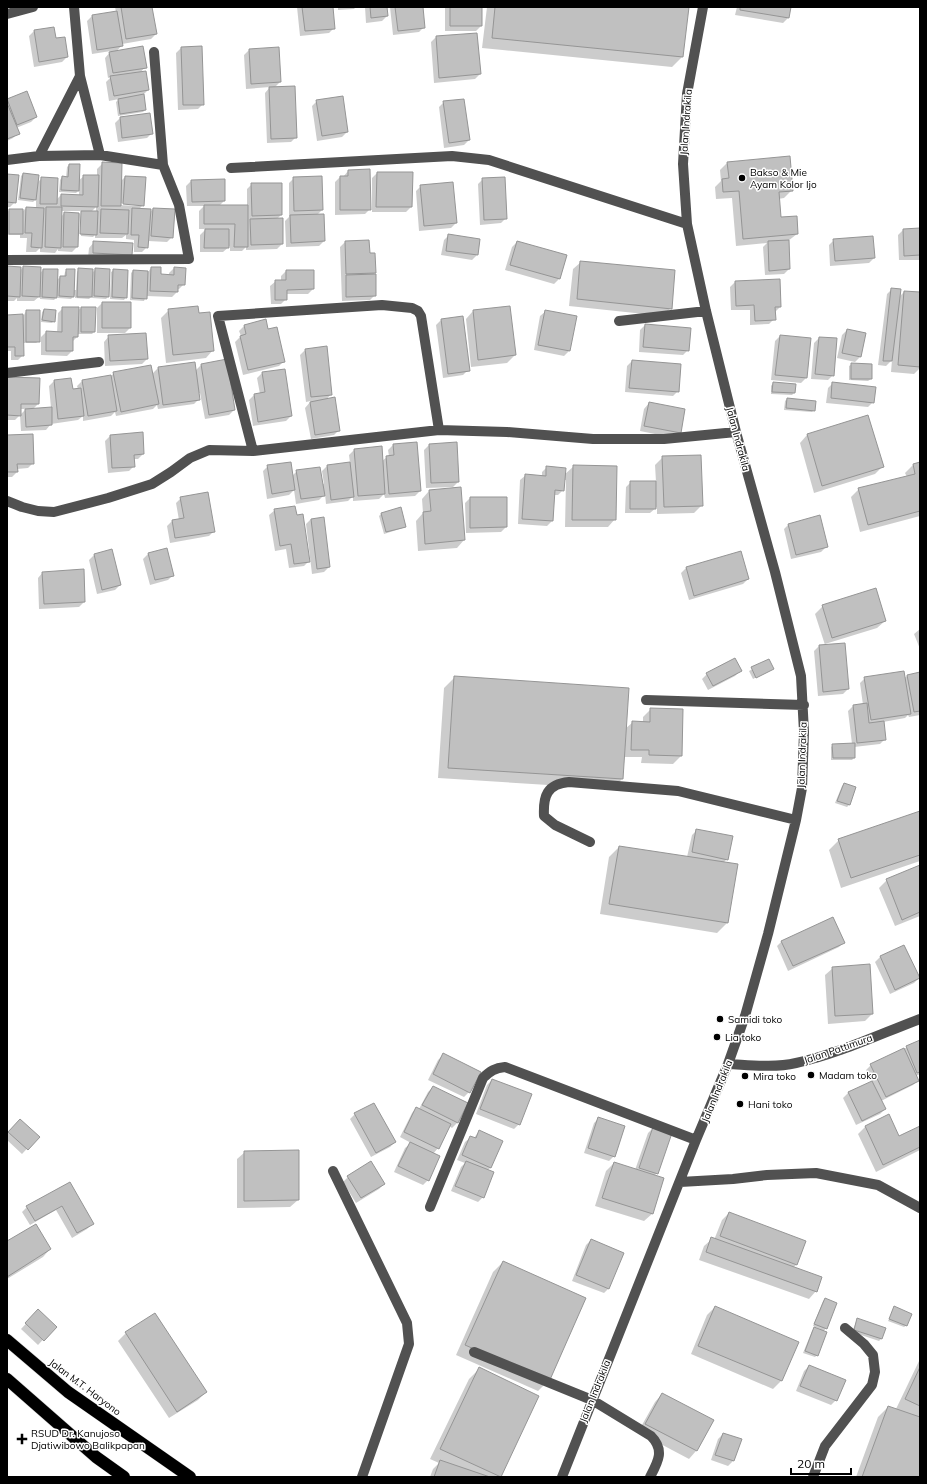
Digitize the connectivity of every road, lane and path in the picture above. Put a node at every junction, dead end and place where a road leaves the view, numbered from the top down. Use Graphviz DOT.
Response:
graph roads {
  1 [pos="33,7"];
  2 [pos="74,7"];
  3 [pos="703,7"];
  4 [pos="7,14"];
  5 [pos="154,52"];
  6 [pos="80,76"];
  7 [pos="100,155"];
  8 [pos="39,156"];
  9 [pos="7,160"];
  10 [pos="163,166"];
  11 [pos="231,168"];
  12 [pos="687,224"];
  13 [pos="7,260"];
  14 [pos="706,311"];
  15 [pos="619,321"];
  16 [pos="99,362"];
  17 [pos="7,373"];
  18 [pos="439,430"];
  19 [pos="736,432"];
  20 [pos="254,451"];
  21 [pos="7,501"];
  22 [pos="646,700"];
  23 [pos="804,705"];
  24 [pos="796,820"];
  25 [pos="590,842"];
  26 [pos="920,1019"];
  27 [pos="728,1064"];
  28 [pos="696,1140"];
  29 [pos="333,1171"];
  30 [pos="680,1182"];
  31 [pos="430,1207"];
  32 [pos="920,1208"];
  33 [pos="845,1328"];
  34 [pos="7,1340"];
  35 [pos="474,1352"];
  36 [pos="7,1379"];
  37 [pos="592,1400"];
  38 [pos="124,1477"];
  39 [pos="190,1477"];
  40 [pos="362,1477"];
  41 [pos="562,1477"];
  42 [pos="650,1477"];
  43 [pos="813,1477"];
  1 -- 4 [label="street"];
  2 -- 6 [label="street"];
  3 -- 12 [label="street, Jalan Indrakila"];
  5 -- 10 [label="street"];
  6 -- 7 [label="street"];
  6 -- 8 [label="street"];
  7 -- 8 [label="street"];
  7 -- 10 [label="street"];
  8 -- 9 [label="street"];
  10 -- 13 [label="street"];
  11 -- 12 [label="street"];
  12 -- 14 [label="street, Jalan Indrakila"];
  14 -- 15 [label="street"];
  14 -- 19 [label="street, Jalan Indrakila"];
  16 -- 17 [label="street"];
  18 -- 19 [label="street"];
  18 -- 20 [label="street"];
  18 -- 20 [label="street"];
  19 -- 23 [label="street, Jalan Indrakila"];
  20 -- 21 [label="street"];
  22 -- 23 [label="street"];
  23 -- 24 [label="street, Jalan Indrakila"];
  24 -- 25 [label="street"];
  24 -- 27 [label="street, Jalan Indrakila"];
  26 -- 27 [label="street, Jalan Pattimura"];
  27 -- 28 [label="street, Jalan Indrakila"];
  28 -- 30 [label="street, Jalan Indrakila"];
  28 -- 31 [label="street"];
  29 -- 40 [label="street"];
  30 -- 32 [label="street"];
  30 -- 37 [label="street, Jalan Indrakila"];
  33 -- 43 [label="street"];
  34 -- 39 [label="highway, Jalan M.T. Haryono"];
  35 -- 37 [label="street"];
  36 -- 38 [label="highway"];
  37 -- 41 [label="street, Jalan Indrakila"];
  37 -- 42 [label="street"];
}
